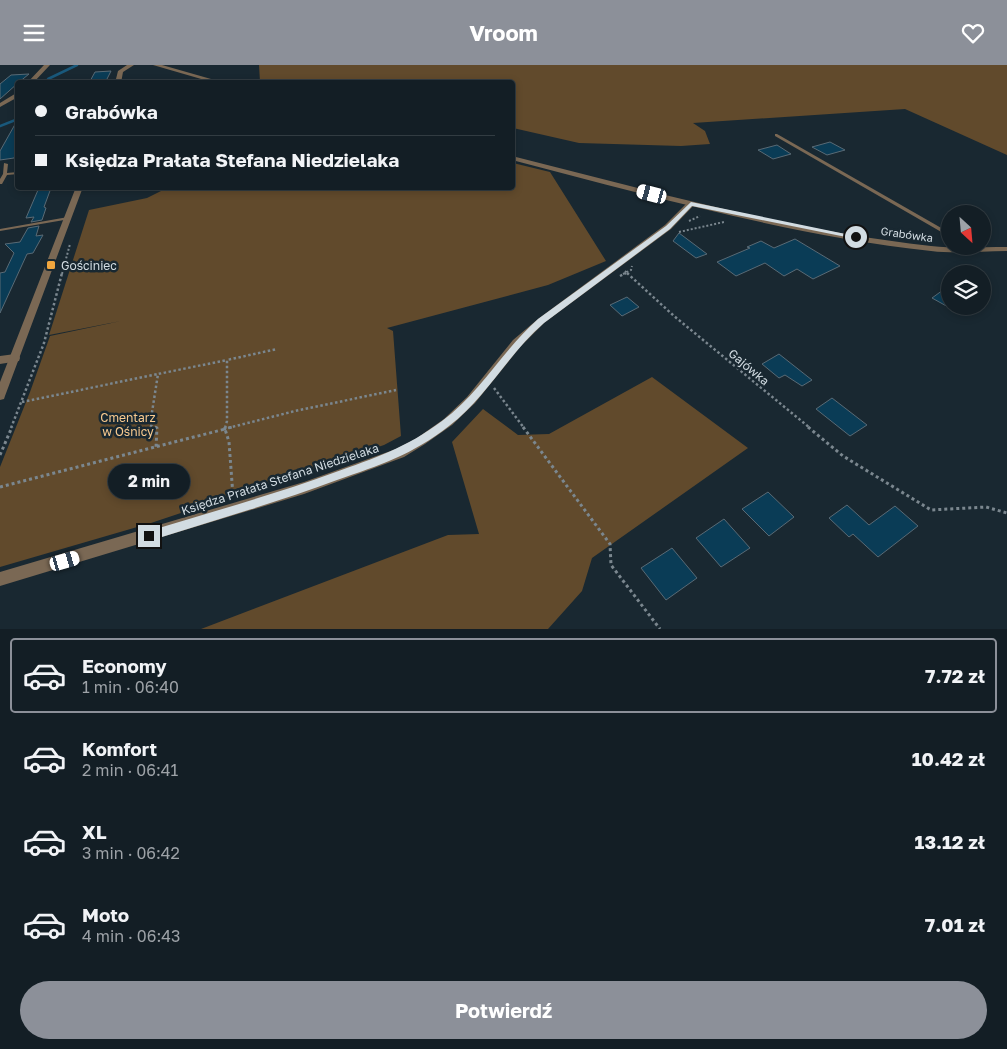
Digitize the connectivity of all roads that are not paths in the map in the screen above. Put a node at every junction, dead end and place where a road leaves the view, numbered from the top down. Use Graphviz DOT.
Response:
graph roads {
  1 [pos="47,65"];
  2 [pos="131,65"];
  3 [pos="156,65"];
  4 [pos="32,80"];
  5 [pos="119,80"];
  6 [pos="212,80"];
  7 [pos="15,96"];
  8 [pos="0,105"];
  9 [pos="776,135"];
  10 [pos="515,159"];
  11 [pos="6,164"];
  12 [pos="15,173"];
  13 [pos="5,174"];
  14 [pos="0,183"];
  15 [pos="79,190"];
  16 [pos="691,204"];
  17 [pos="68,218"];
  18 [pos="0,230"];
  19 [pos="941,230"];
  20 [pos="941,249"];
  21 [pos="991,249"];
  22 [pos="1007,249"];
  23 [pos="15,358"];
  24 [pos="0,360"];
  25 [pos="0,396"];
  26 [pos="0,579"];
  1 -- 4 [label="street"];
  2 -- 5 [label="street"];
  3 -- 6 [label="street"];
  7 -- 8 [label="street"];
  9 -- 19 [label="lane"];
  10 -- 16 [label="street, Grabówka"];
  11 -- 13 [label="lane"];
  12 -- 13 [label="lane"];
  13 -- 14 [label="lane"];
  15 -- 17 [label="street"];
  16 -- 20 [label="street, Grabówka"];
  16 -- 26 [label="street, Księdza Prałata Stefana Niedzielaka"];
  17 -- 18 [label="lane"];
  17 -- 23 [label="street"];
  21 -- 22 [label="street, Grabówka"];
  23 -- 24 [label="street"];
  23 -- 25 [label="street"];
}
